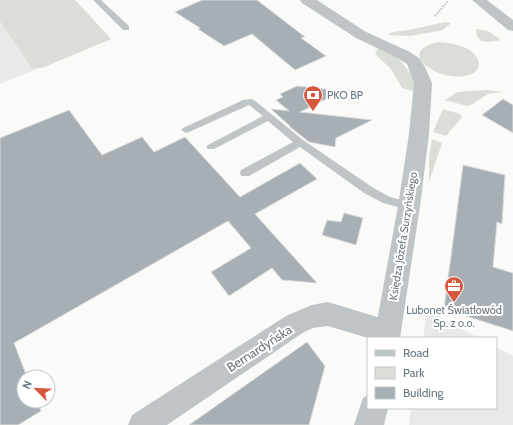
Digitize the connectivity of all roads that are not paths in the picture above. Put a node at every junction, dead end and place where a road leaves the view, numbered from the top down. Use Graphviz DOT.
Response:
graph roads {
  1 [pos="97,0"];
  2 [pos="307,0"];
  3 [pos="479,0"];
  4 [pos="513,27"];
  5 [pos="126,28"];
  6 [pos="269,117"];
  7 [pos="186,130"];
  8 [pos="300,142"];
  9 [pos="211,147"];
  10 [pos="244,173"];
  11 [pos="409,206"];
  12 [pos="387,335"];
  13 [pos="373,409"];
  14 [pos="142,425"];
  15 [pos="369,425"];
  1 -- 5 [label="lane"];
  2 -- 11 [label="street, Księdza Józefa Surzyńskiego"];
  3 -- 4 [label="street"];
  6 -- 7 [label="lane"];
  6 -- 8 [label="lane"];
  6 -- 9 [label="lane"];
  8 -- 10 [label="lane"];
  8 -- 11 [label="lane"];
  11 -- 12 [label="street, Księdza Józefa Surzyńskiego"];
  12 -- 14 [label="street, Bernardyńska"];
  13 -- 15 [label="street"];
}
